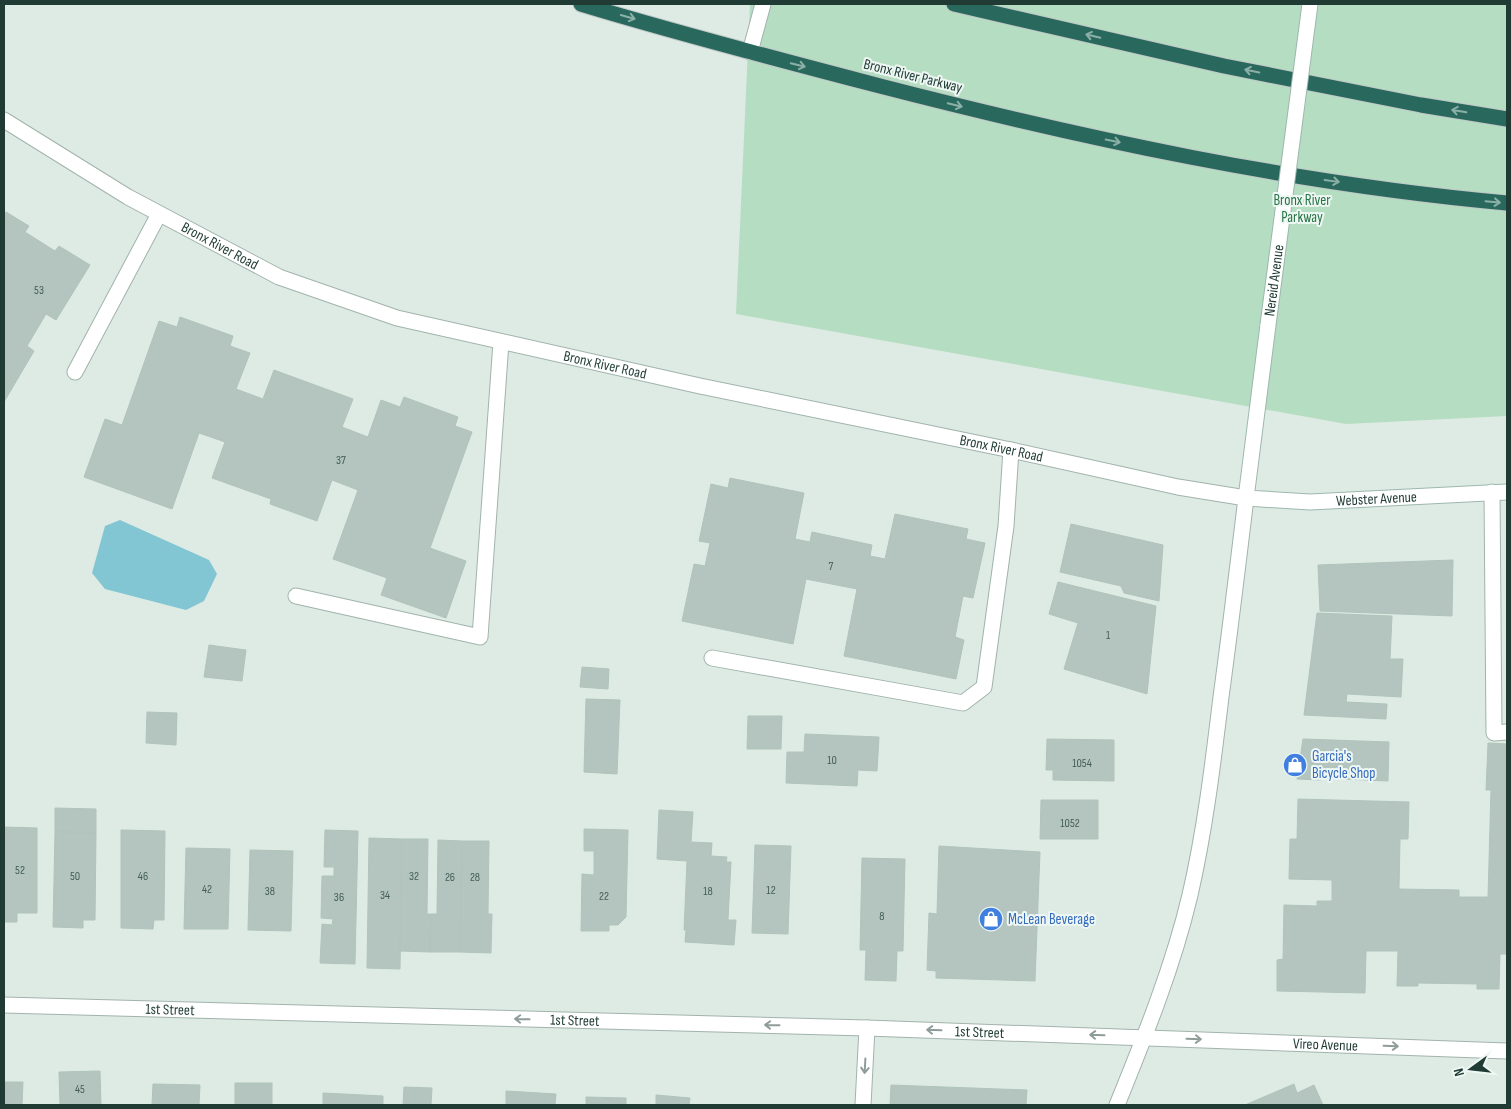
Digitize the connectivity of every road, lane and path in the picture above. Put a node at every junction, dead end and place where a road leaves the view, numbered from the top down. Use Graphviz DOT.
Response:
graph roads {
  1 [pos="581,4"];
  2 [pos="763,4"];
  3 [pos="954,4"];
  4 [pos="1310,4"];
  5 [pos="750,52"];
  6 [pos="1507,119"];
  7 [pos="4,120"];
  8 [pos="1507,203"];
  9 [pos="159,214"];
  10 [pos="501,342"];
  11 [pos="75,372"];
  12 [pos="1011,450"];
  13 [pos="1500,492"];
  14 [pos="1246,498"];
  15 [pos="296,596"];
  16 [pos="712,658"];
  17 [pos="1507,732"];
  18 [pos="4,1005"];
  19 [pos="866,1028"];
  20 [pos="1145,1037"];
  21 [pos="1507,1051"];
  22 [pos="863,1105"];
  23 [pos="1117,1105"];
  1 -- 5 [label="highway, Bronx River Parkway, one-way"];
  2 -- 5 [label="street"];
  6 -- 3 [label="highway, one-way"];
  4 -- 14 [label="street, Nereid Avenue, bridge"];
  5 -- 8 [label="highway, Bronx River Parkway, one-way"];
  7 -- 9 [label="street, Bronx River Road"];
  9 -- 10 [label="street, Bronx River Road"];
  9 -- 11 [label="street"];
  10 -- 12 [label="street, Bronx River Road"];
  10 -- 15 [label="street"];
  12 -- 14 [label="street, Bronx River Road"];
  12 -- 16 [label="street"];
  13 -- 14 [label="street, Webster Avenue"];
  13 -- 17 [label="street"];
  14 -- 20 [label="street, Nereid Avenue"];
  19 -- 18 [label="street, 1st Street, one-way"];
  20 -- 19 [label="street, 1st Street, one-way"];
  19 -- 22 [label="street, one-way"];
  20 -- 21 [label="street, Vireo Avenue, one-way"];
  20 -- 23 [label="street, Nereid Avenue"];
}
